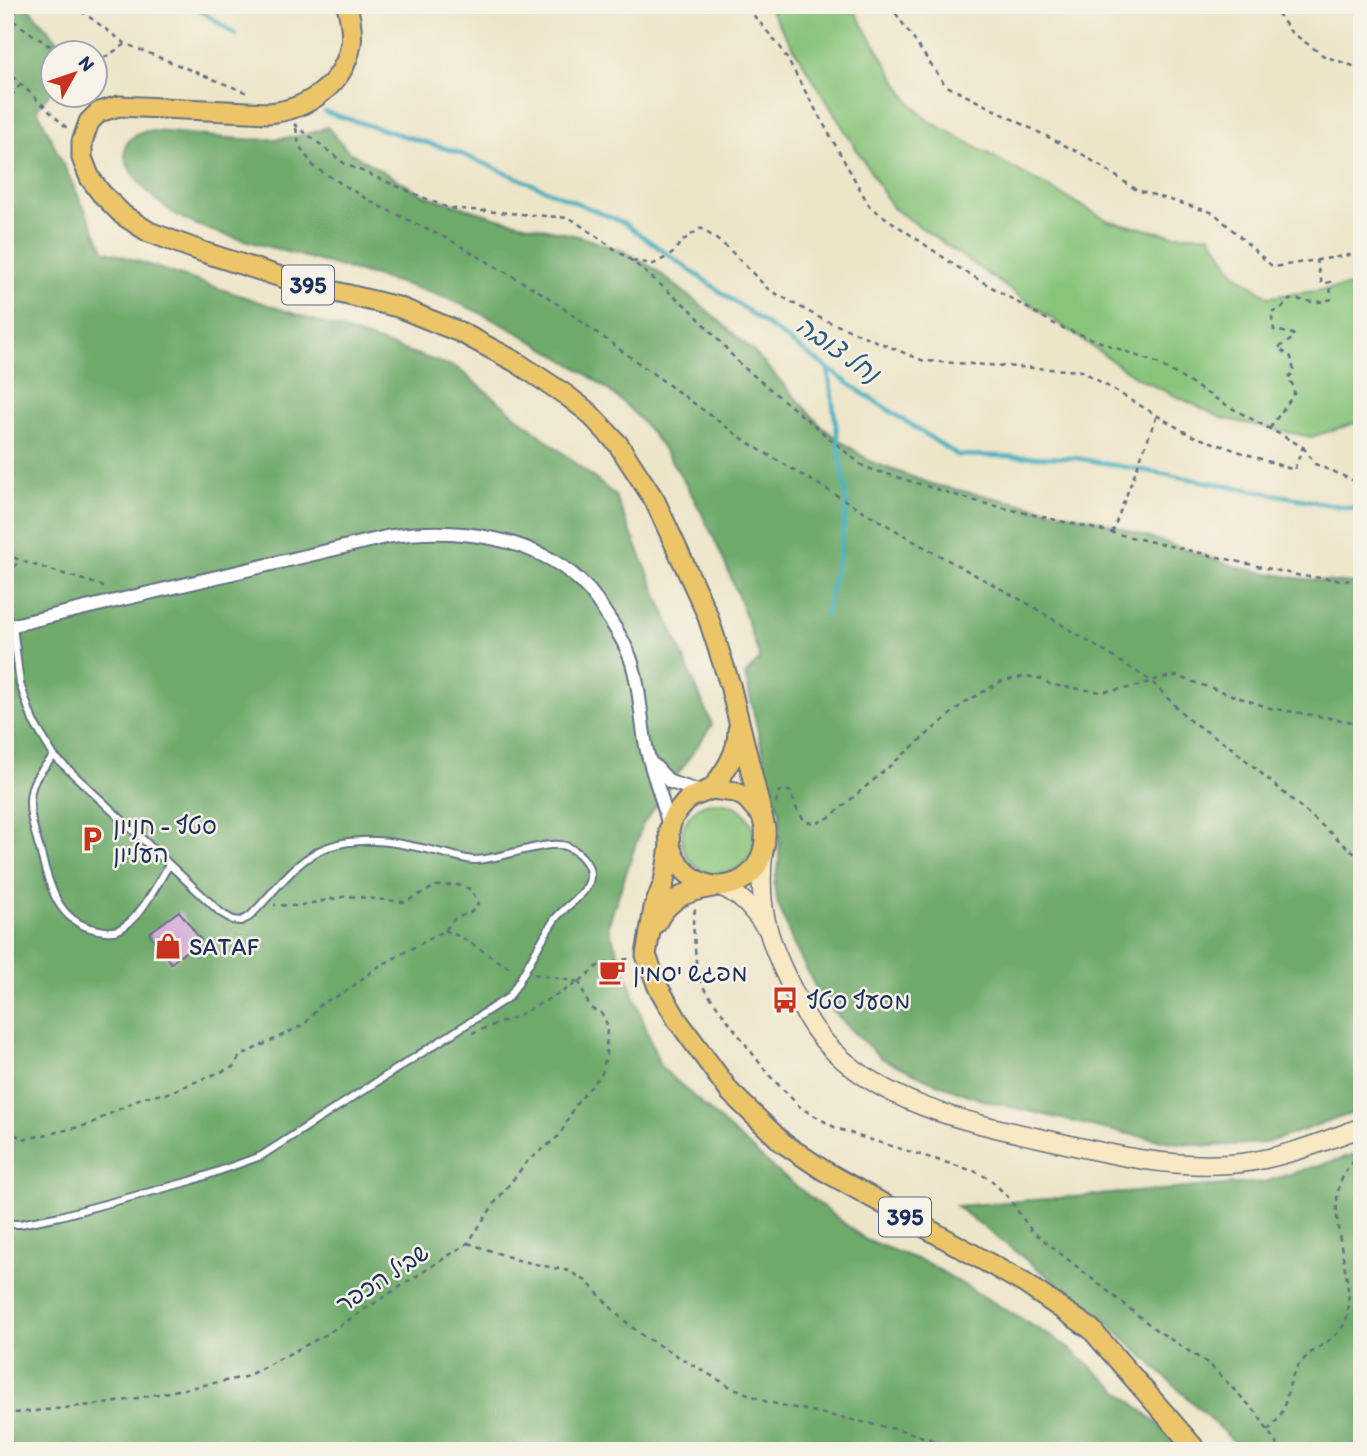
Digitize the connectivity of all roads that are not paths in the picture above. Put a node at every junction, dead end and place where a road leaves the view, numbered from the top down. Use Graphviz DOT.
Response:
graph roads {
  1 [pos="347,5"];
  2 [pos="9,626"];
  3 [pos="736,711"];
  4 [pos="646,745"];
  5 [pos="54,756"];
  6 [pos="707,790"];
  7 [pos="763,822"];
  8 [pos="669,839"];
  9 [pos="763,855"];
  10 [pos="169,865"];
  11 [pos="718,886"];
  12 [pos="768,931"];
  13 [pos="647,947"];
  14 [pos="1362,1126"];
  15 [pos="5,1224"];
  16 [pos="1196,1451"];
  1 -- 3 [label="main road, 395"];
  2 -- 4 [label="street"];
  2 -- 5 [label="lane"];
  3 -- 6 [label="main road, 395"];
  3 -- 7 [label="main road, 395"];
  4 -- 6 [label="street"];
  4 -- 8 [label="street"];
  5 -- 10 [label="lane"];
  5 -- 10 [label="lane"];
  6 -- 7 [label="main road"];
  6 -- 8 [label="main road, 395"];
  7 -- 9 [label="main road, 395"];
  8 -- 11 [label="main road"];
  8 -- 13 [label="main road, 395"];
  9 -- 11 [label="main road"];
  9 -- 12 [label="main road"];
  10 -- 15 [label="lane"];
  11 -- 12 [label="main road"];
  11 -- 13 [label="main road"];
  12 -- 14 [label="main road"];
  13 -- 16 [label="main road, 395"];
}
